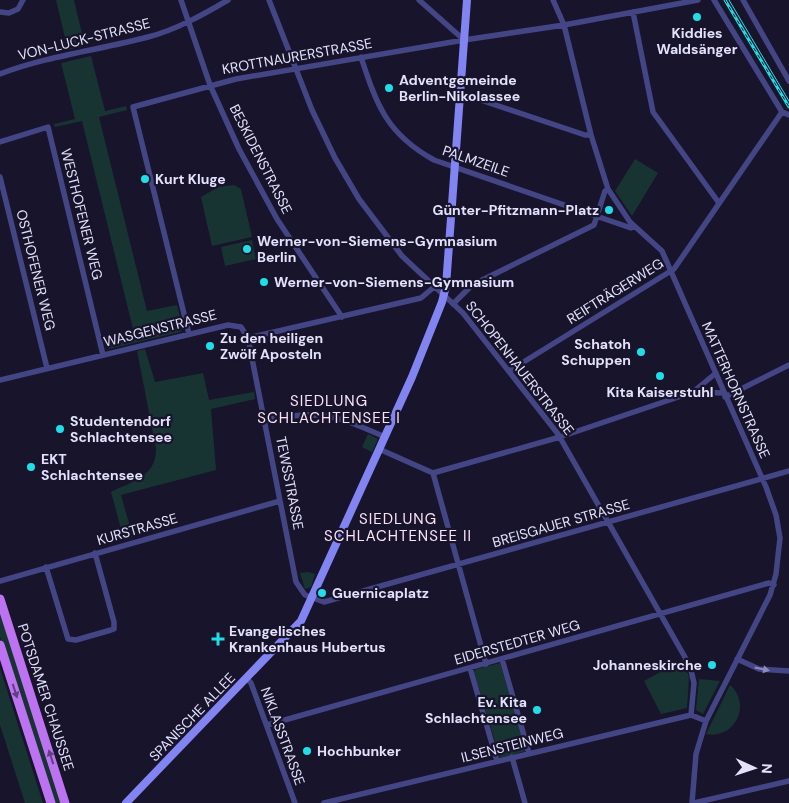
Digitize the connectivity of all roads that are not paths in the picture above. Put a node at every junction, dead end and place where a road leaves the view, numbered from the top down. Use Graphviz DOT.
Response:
graph roads {
  1 [pos="22,0"];
  2 [pos="181,0"];
  3 [pos="228,0"];
  4 [pos="268,0"];
  5 [pos="419,0"];
  6 [pos="466,0"];
  7 [pos="553,0"];
  8 [pos="698,0"];
  9 [pos="714,0"];
  10 [pos="743,0"];
  11 [pos="0,12"];
  12 [pos="633,12"];
  13 [pos="188,21"];
  14 [pos="564,25"];
  15 [pos="464,40"];
  16 [pos="361,57"];
  17 [pos="295,69"];
  18 [pos="0,74"];
  19 [pos="789,81"];
  20 [pos="210,85"];
  21 [pos="460,93"];
  22 [pos="782,112"];
  23 [pos="789,115"];
  24 [pos="591,135"];
  25 [pos="0,142"];
  26 [pos="454,167"];
  27 [pos="0,177"];
  28 [pos="608,189"];
  29 [pos="719,203"];
  30 [pos="597,216"];
  31 [pos="634,226"];
  32 [pos="672,272"];
  33 [pos="434,287"];
  34 [pos="444,296"];
  35 [pos="453,304"];
  36 [pos="342,317"];
  37 [pos="189,334"];
  38 [pos="248,338"];
  39 [pos="103,355"];
  40 [pos="789,365"];
  41 [pos="47,368"];
  42 [pos="508,372"];
  43 [pos="716,373"];
  44 [pos="0,378"];
  45 [pos="693,392"];
  46 [pos="724,395"];
  47 [pos="264,420"];
  48 [pos="385,437"];
  49 [pos="560,437"];
  50 [pos="380,449"];
  51 [pos="789,472"];
  52 [pos="432,473"];
  53 [pos="762,479"];
  54 [pos="280,501"];
  55 [pos="608,523"];
  56 [pos="96,553"];
  57 [pos="459,565"];
  58 [pos="46,567"];
  59 [pos="0,581"];
  60 [pos="774,585"];
  61 [pos="311,598"];
  62 [pos="0,599"];
  63 [pos="660,614"];
  64 [pos="0,645"];
  65 [pos="502,659"];
  66 [pos="737,659"];
  67 [pos="486,664"];
  68 [pos="470,668"];
  69 [pos="789,671"];
  70 [pos="247,679"];
  71 [pos="691,715"];
  72 [pos="706,721"];
  73 [pos="267,725"];
  74 [pos="529,753"];
  75 [pos="512,757"];
  76 [pos="496,761"];
  77 [pos="789,781"];
  78 [pos="51,803"];
  79 [pos="65,803"];
  80 [pos="126,803"];
  81 [pos="295,803"];
  82 [pos="324,803"];
  83 [pos="525,803"];
  84 [pos="693,803"];
  1 -- 11 [label="street"];
  2 -- 13 [label="street, BESKIDENSTRASSE"];
  3 -- 13 [label="street, VON-LUCK-STRASSE"];
  4 -- 17 [label="street, SCHOPENHAUERSTRASSE"];
  5 -- 15 [label="street"];
  6 -- 15 [label="main road, SPANISCHE ALLEE"];
  7 -- 14 [label="street, MATTERHORNSTRASSE"];
  8 -- 12 [label="street, KROTTNAURERSTRASSE"];
  9 -- 22 [label="street"];
  10 -- 19 [label="street"];
  12 -- 14 [label="street, KROTTNAURERSTRASSE"];
  12 -- 29 [label="street"];
  13 -- 18 [label="street, VON-LUCK-STRASSE"];
  13 -- 20 [label="street, BESKIDENSTRASSE"];
  14 -- 15 [label="street, KROTTNAURERSTRASSE"];
  14 -- 24 [label="street, MATTERHORNSTRASSE"];
  15 -- 16 [label="street, KROTTNAURERSTRASSE"];
  15 -- 21 [label="main road, SPANISCHE ALLEE"];
  16 -- 17 [label="street, KROTTNAURERSTRASSE"];
  16 -- 26 [label="street, PALMZEILE"];
  17 -- 20 [label="street, KROTTNAURERSTRASSE"];
  17 -- 33 [label="street, SCHOPENHAUERSTRASSE"];
  20 -- 36 [label="street, BESKIDENSTRASSE"];
  20 -- 37 [label="street, KROTTNAURERSTRASSE"];
  21 -- 24 [label="street"];
  21 -- 26 [label="main road, SPANISCHE ALLEE"];
  22 -- 23 [label="street"];
  22 -- 29 [label="street, REIFTRÄGERWEG"];
  24 -- 28 [label="street, MATTERHORNSTRASSE"];
  25 -- 39 [label="street, WESTHOFENER WEG"];
  26 -- 30 [label="street, PALMZEILE"];
  26 -- 34 [label="main road, SPANISCHE ALLEE"];
  27 -- 41 [label="street, OSTHOFENER WEG"];
  28 -- 30 [label="street"];
  28 -- 31 [label="street, MATTERHORNSTRASSE"];
  29 -- 32 [label="street, REIFTRÄGERWEG"];
  30 -- 31 [label="street, PALMZEILE"];
  30 -- 35 [label="street"];
  31 -- 32 [label="street, MATTERHORNSTRASSE"];
  32 -- 42 [label="street, REIFTRÄGERWEG"];
  32 -- 43 [label="street, MATTERHORNSTRASSE"];
  33 -- 34 [label="street, SCHOPENHAUERSTRASSE"];
  33 -- 36 [label="street"];
  34 -- 35 [label="street, SCHOPENHAUERSTRASSE"];
  34 -- 48 [label="main road, SPANISCHE ALLEE"];
  35 -- 42 [label="street, SCHOPENHAUERSTRASSE"];
  36 -- 38 [label="street"];
  37 -- 38 [label="street, WASGENSTRASSE"];
  37 -- 39 [label="street, WASGENSTRASSE"];
  38 -- 47 [label="street, TEWSSTRASSE"];
  39 -- 41 [label="street, WASGENSTRASSE"];
  40 -- 46 [label="street"];
  41 -- 44 [label="street, WASGENSTRASSE"];
  42 -- 49 [label="street, SCHOPENHAUERSTRASSE"];
  43 -- 45 [label="street"];
  43 -- 46 [label="street, MATTERHORNSTRASSE"];
  45 -- 46 [label="street"];
  45 -- 49 [label="street"];
  46 -- 53 [label="street, MATTERHORNSTRASSE"];
  47 -- 48 [label="street"];
  47 -- 54 [label="street, TEWSSTRASSE"];
  48 -- 50 [label="main road, SPANISCHE ALLEE"];
  49 -- 52 [label="street"];
  49 -- 55 [label="street, SCHOPENHAUERSTRASSE"];
  50 -- 52 [label="street"];
  50 -- 61 [label="main road, SPANISCHE ALLEE"];
  51 -- 53 [label="street, BREISGAUER STRASSE"];
  52 -- 57 [label="street"];
  53 -- 55 [label="street, BREISGAUER STRASSE"];
  53 -- 60 [label="street, MATTERHORNSTRASSE"];
  54 -- 56 [label="street, KURSTRASSE"];
  54 -- 61 [label="street, TEWSSTRASSE"];
  55 -- 57 [label="street, BREISGAUER STRASSE"];
  55 -- 63 [label="street, SCHOPENHAUERSTRASSE"];
  56 -- 58 [label="street, KURSTRASSE"];
  56 -- 58 [label="street"];
  57 -- 61 [label="street, BREISGAUER STRASSE"];
  57 -- 67 [label="street"];
  58 -- 59 [label="street, KURSTRASSE"];
  60 -- 63 [label="street, EIDERSTEDTER WEG"];
  60 -- 66 [label="street, MATTERHORNSTRASSE"];
  61 -- 70 [label="main road, SPANISCHE ALLEE"];
  79 -- 62 [label="main road, POTSDAMER CHAUSSEE, one-way"];
  63 -- 65 [label="street, EIDERSTEDTER WEG"];
  63 -- 71 [label="street, SCHOPENHAUERSTRASSE"];
  64 -- 78 [label="main road, POTSDAMER CHAUSSEE, one-way"];
  65 -- 67 [label="street, EIDERSTEDTER WEG"];
  65 -- 74 [label="street"];
  66 -- 69 [label="street, one-way"];
  66 -- 72 [label="street, MATTERHORNSTRASSE"];
  67 -- 68 [label="street, EIDERSTEDTER WEG"];
  68 -- 73 [label="street, EIDERSTEDTER WEG"];
  68 -- 76 [label="street"];
  70 -- 73 [label="street, NIKLASSTRASSE"];
  70 -- 80 [label="main road, SPANISCHE ALLEE"];
  71 -- 72 [label="street"];
  71 -- 74 [label="street, ILSENSTEINWEG"];
  72 -- 84 [label="street, MATTERHORNSTRASSE"];
  73 -- 81 [label="street, NIKLASSTRASSE"];
  74 -- 75 [label="street, ILSENSTEINWEG"];
  75 -- 76 [label="street, ILSENSTEINWEG"];
  75 -- 83 [label="street"];
  76 -- 82 [label="street, ILSENSTEINWEG"];
  77 -- 84 [label="street"];
}
